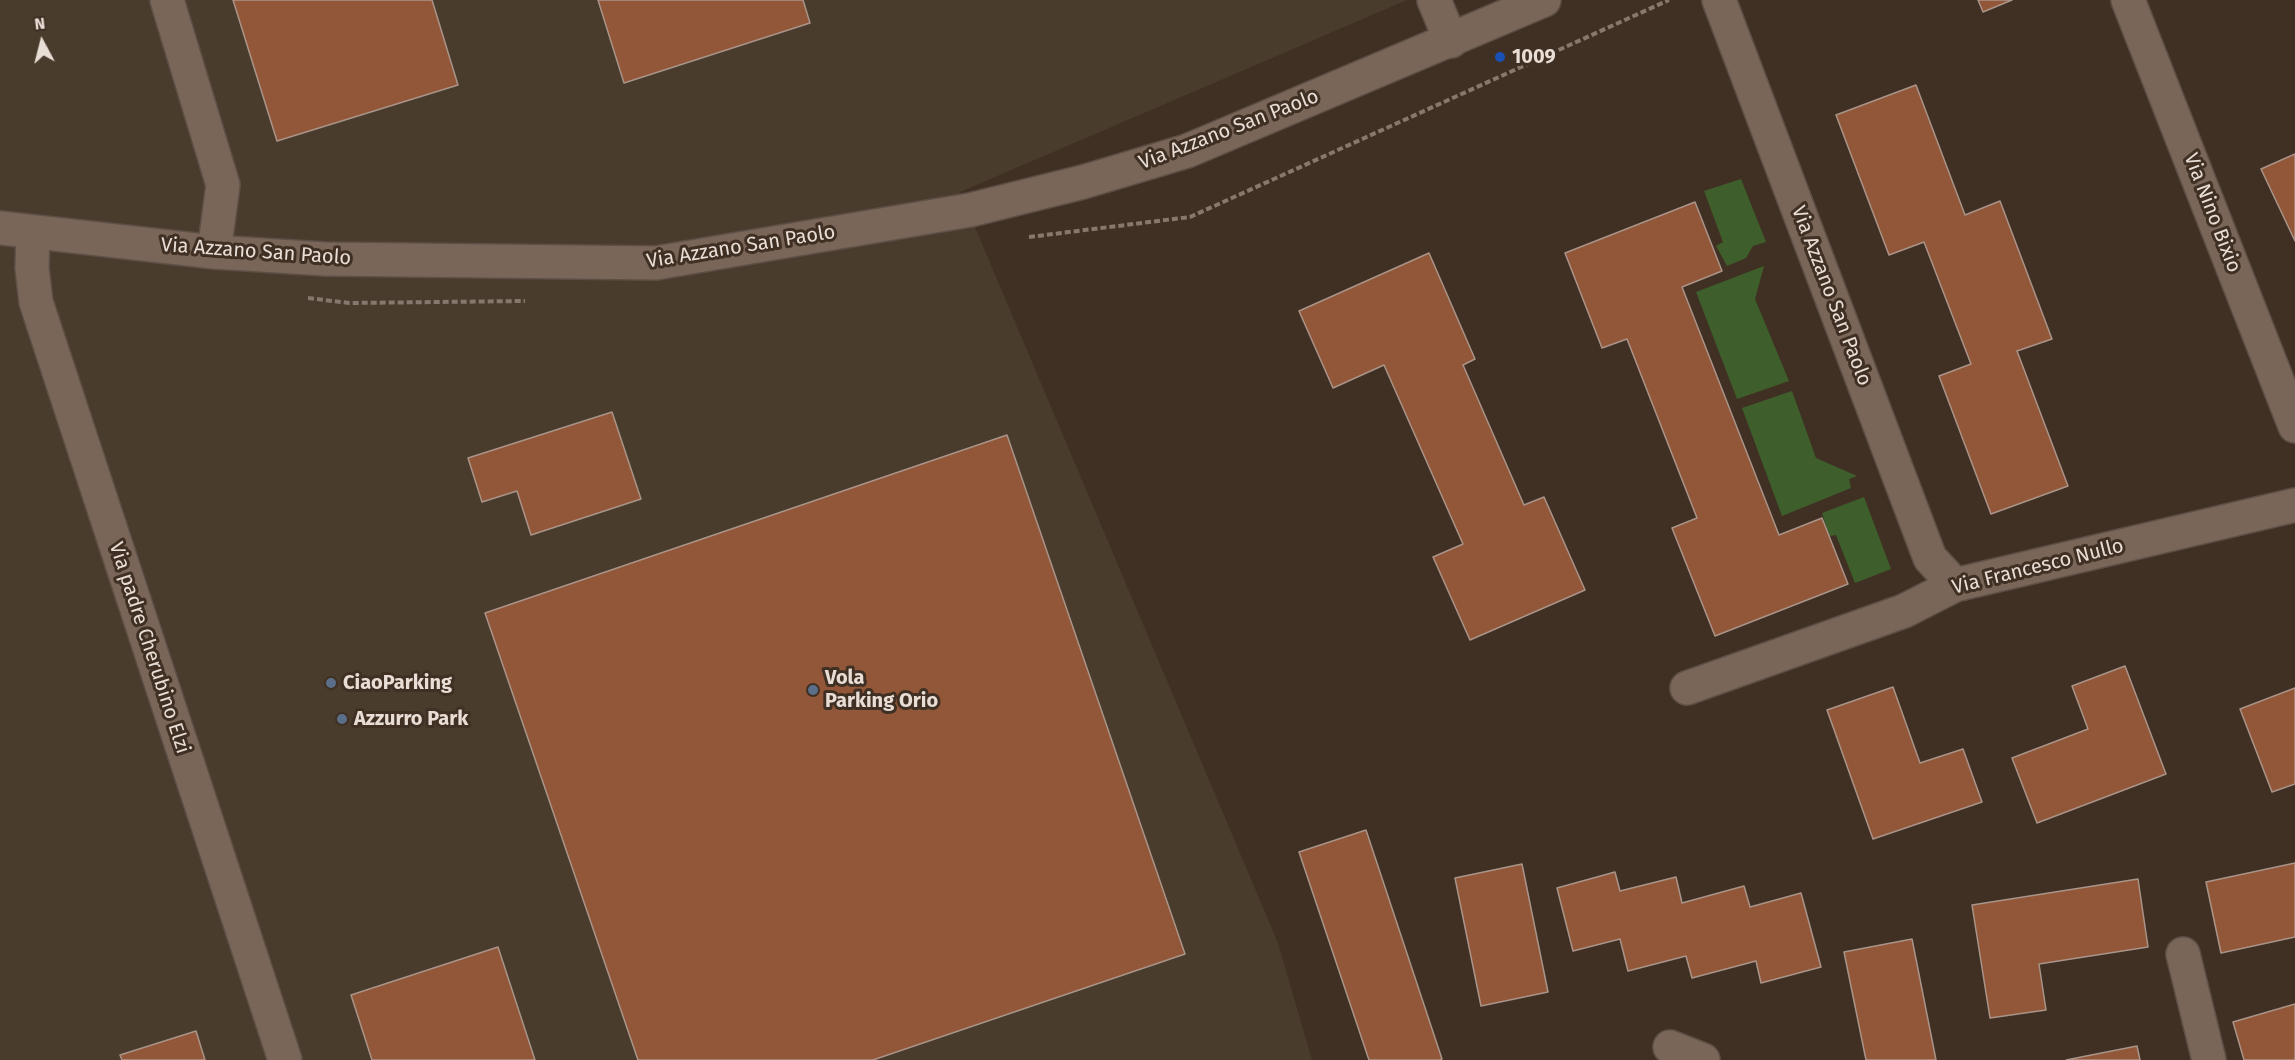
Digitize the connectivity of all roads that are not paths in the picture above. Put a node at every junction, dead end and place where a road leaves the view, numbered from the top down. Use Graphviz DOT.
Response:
graph roads {
  1 [pos="166,0"];
  2 [pos="1434,0"];
  3 [pos="1544,0"];
  4 [pos="1719,0"];
  5 [pos="2128,0"];
  6 [pos="1451,40"];
  7 [pos="0,228"];
  8 [pos="33,233"];
  9 [pos="214,252"];
  10 [pos="2295,426"];
  11 [pos="2295,505"];
  12 [pos="1955,585"];
  13 [pos="1687,688"];
  14 [pos="2183,954"];
  15 [pos="1670,1047"];
  16 [pos="285,1060"];
  17 [pos="1703,1060"];
  18 [pos="2209,1060"];
  1 -- 9 [label="street"];
  2 -- 6 [label="street"];
  3 -- 6 [label="street, Via Azzano San Paolo"];
  4 -- 12 [label="street, Via Azzano San Paolo"];
  5 -- 10 [label="street, Via Nino Bixio"];
  6 -- 9 [label="street, Via Azzano San Paolo"];
  7 -- 8 [label="street, Via Azzano San Paolo"];
  8 -- 9 [label="street, Via Azzano San Paolo"];
  8 -- 16 [label="street, Via padre Cherubino Elzi"];
  11 -- 12 [label="street, Via Francesco Nullo"];
  12 -- 13 [label="street, Via Francesco Nullo"];
  14 -- 18 [label="street"];
  15 -- 17 [label="street"];
}
